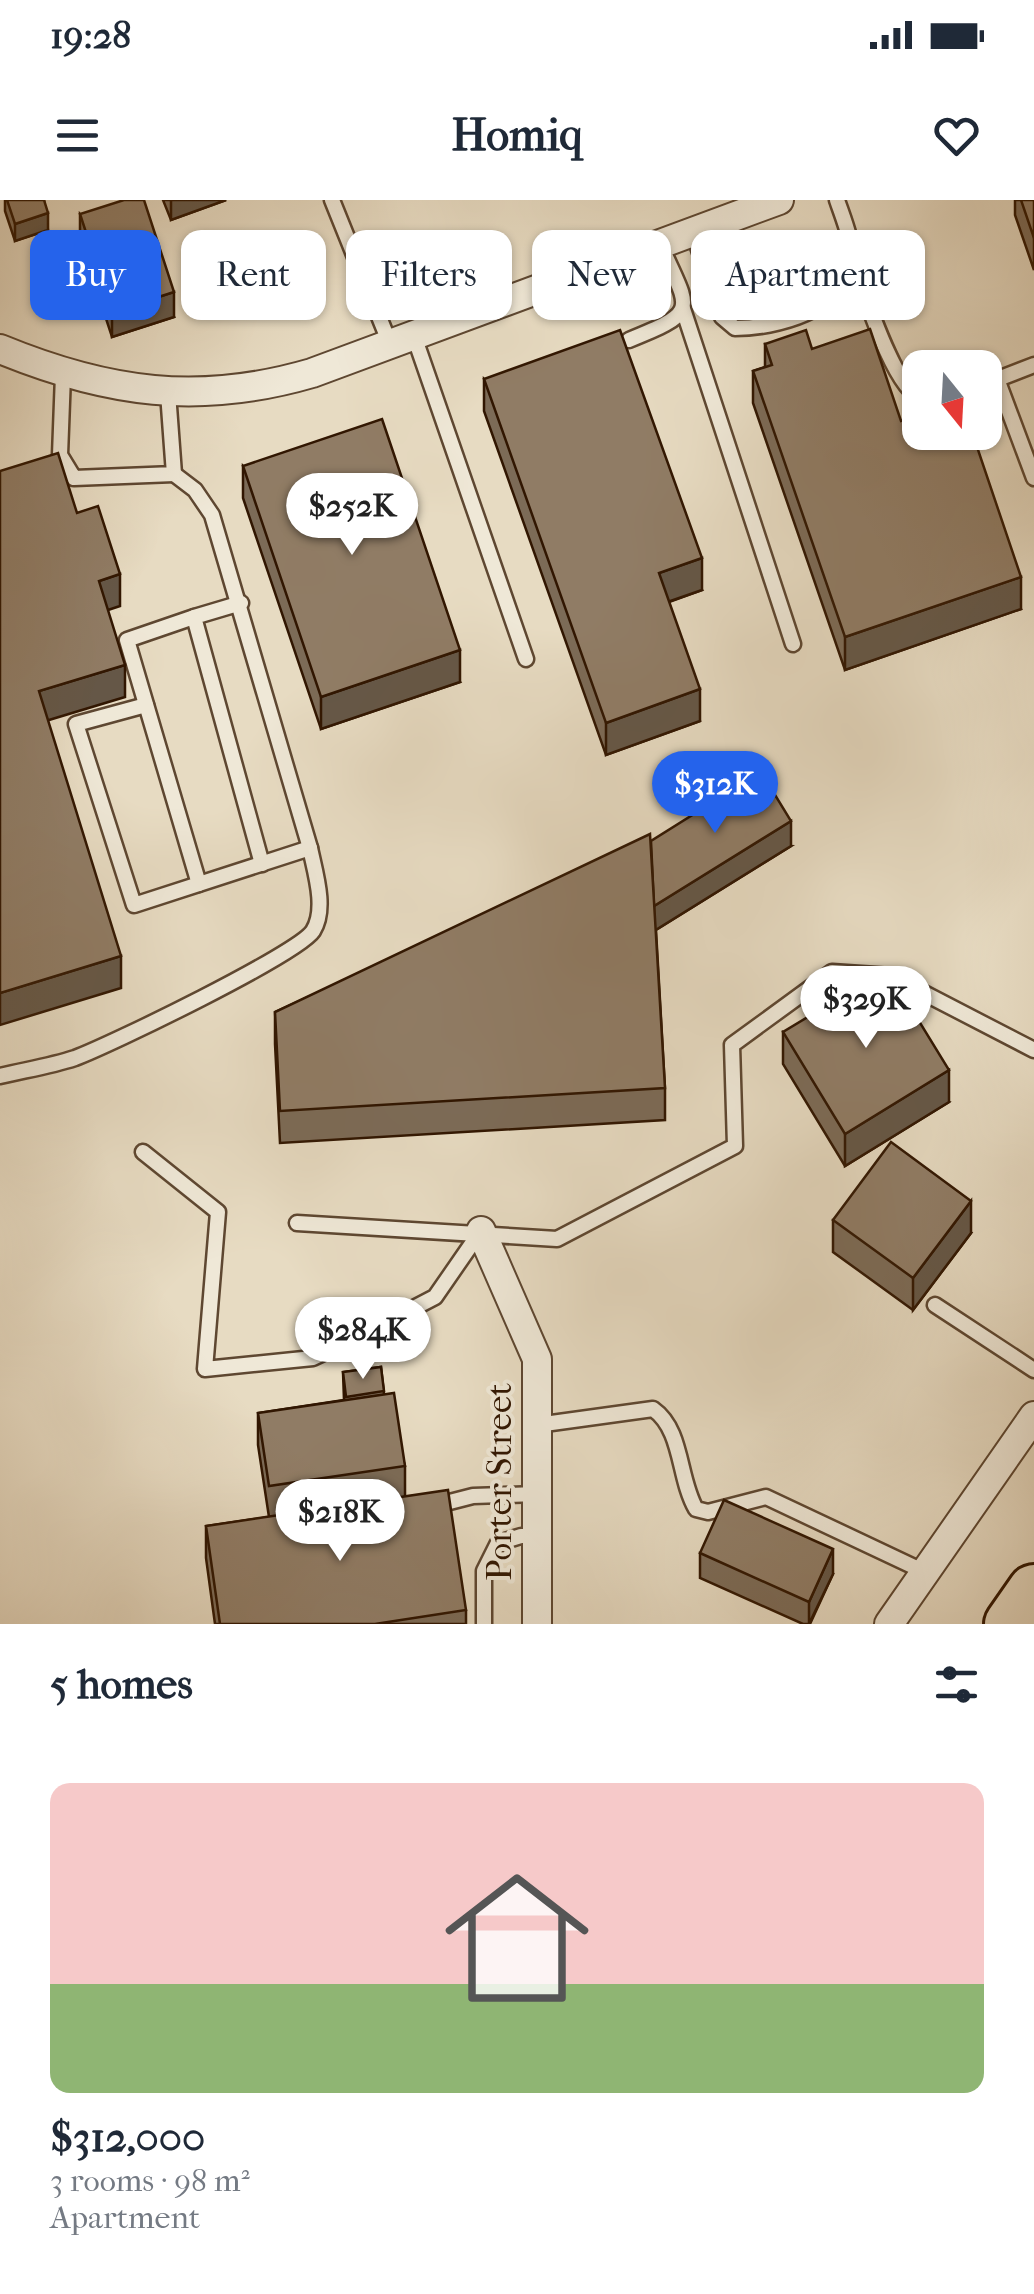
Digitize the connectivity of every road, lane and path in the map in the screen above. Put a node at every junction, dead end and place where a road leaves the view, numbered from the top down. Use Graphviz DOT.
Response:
graph roads {
  1 [pos="332,200"];
  2 [pos="778,200"];
  3 [pos="837,200"];
  4 [pos="698,230"];
  5 [pos="844,230"];
  6 [pos="671,269"];
  7 [pos="532,292"];
  8 [pos="683,309"];
  9 [pos="726,320"];
  10 [pos="790,320"];
  11 [pos="876,320"];
  12 [pos="402,340"];
  13 [pos="629,340"];
  14 [pos="0,349"];
  15 [pos="1034,365"];
  16 [pos="63,374"];
  17 [pos="1002,378"];
  18 [pos="902,381"];
  19 [pos="168,392"];
  20 [pos="1002,407"];
  21 [pos="174,474"];
  22 [pos="1034,478"];
  23 [pos="240,603"];
  24 [pos="194,617"];
  25 [pos="793,644"];
  26 [pos="526,659"];
  27 [pos="146,705"];
  28 [pos="310,848"];
  29 [pos="262,864"];
  30 [pos="200,884"];
  31 [pos="1034,1050"];
  32 [pos="0,1076"];
  33 [pos="143,1152"];
  34 [pos="297,1224"];
  35 [pos="480,1231"];
  36 [pos="935,1304"];
  37 [pos="1034,1370"];
  38 [pos="1034,1416"];
  39 [pos="537,1425"];
  40 [pos="537,1494"];
  41 [pos="420,1509"];
  42 [pos="537,1536"];
  43 [pos="926,1572"];
  44 [pos="1034,1591"];
  45 [pos="484,1624"];
  46 [pos="537,1624"];
  47 [pos="889,1624"];
  48 [pos="1011,1624"];
  1 -- 12 [label="lane"];
  2 -- 4 [label="street"];
  3 -- 5 [label="lane"];
  6 -- 8 [label="lane"];
  7 -- 12 [label="street"];
  8 -- 13 [label="lane"];
  8 -- 25 [label="lane"];
  9 -- 10 [label="lane"];
  11 -- 18 [label="lane"];
  12 -- 19 [label="street"];
  12 -- 26 [label="lane"];
  14 -- 16 [label="street"];
  15 -- 17 [label="lane"];
  16 -- 19 [label="street"];
  16 -- 21 [label="lane"];
  19 -- 21 [label="lane"];
  20 -- 22 [label="lane"];
  21 -- 23 [label="lane"];
  23 -- 24 [label="lane"];
  23 -- 28 [label="lane"];
  24 -- 27 [label="lane"];
  24 -- 29 [label="lane"];
  27 -- 30 [label="lane"];
  27 -- 30 [label="lane"];
  28 -- 29 [label="lane"];
  28 -- 32 [label="lane"];
  29 -- 30 [label="lane"];
  31 -- 35 [label="lane"];
  33 -- 35 [label="lane"];
  34 -- 35 [label="lane"];
  35 -- 39 [label="street, Porter Street"];
  36 -- 37 [label="lane"];
  38 -- 43 [label="street"];
  39 -- 40 [label="street, Porter Street"];
  39 -- 43 [label="lane"];
  40 -- 41 [label="lane"];
  40 -- 42 [label="street, Porter Street"];
  42 -- 45 [label="lane"];
  42 -- 46 [label="street, Porter Street"];
  43 -- 47 [label="street"];
  44 -- 48 [label="highway"];
}
